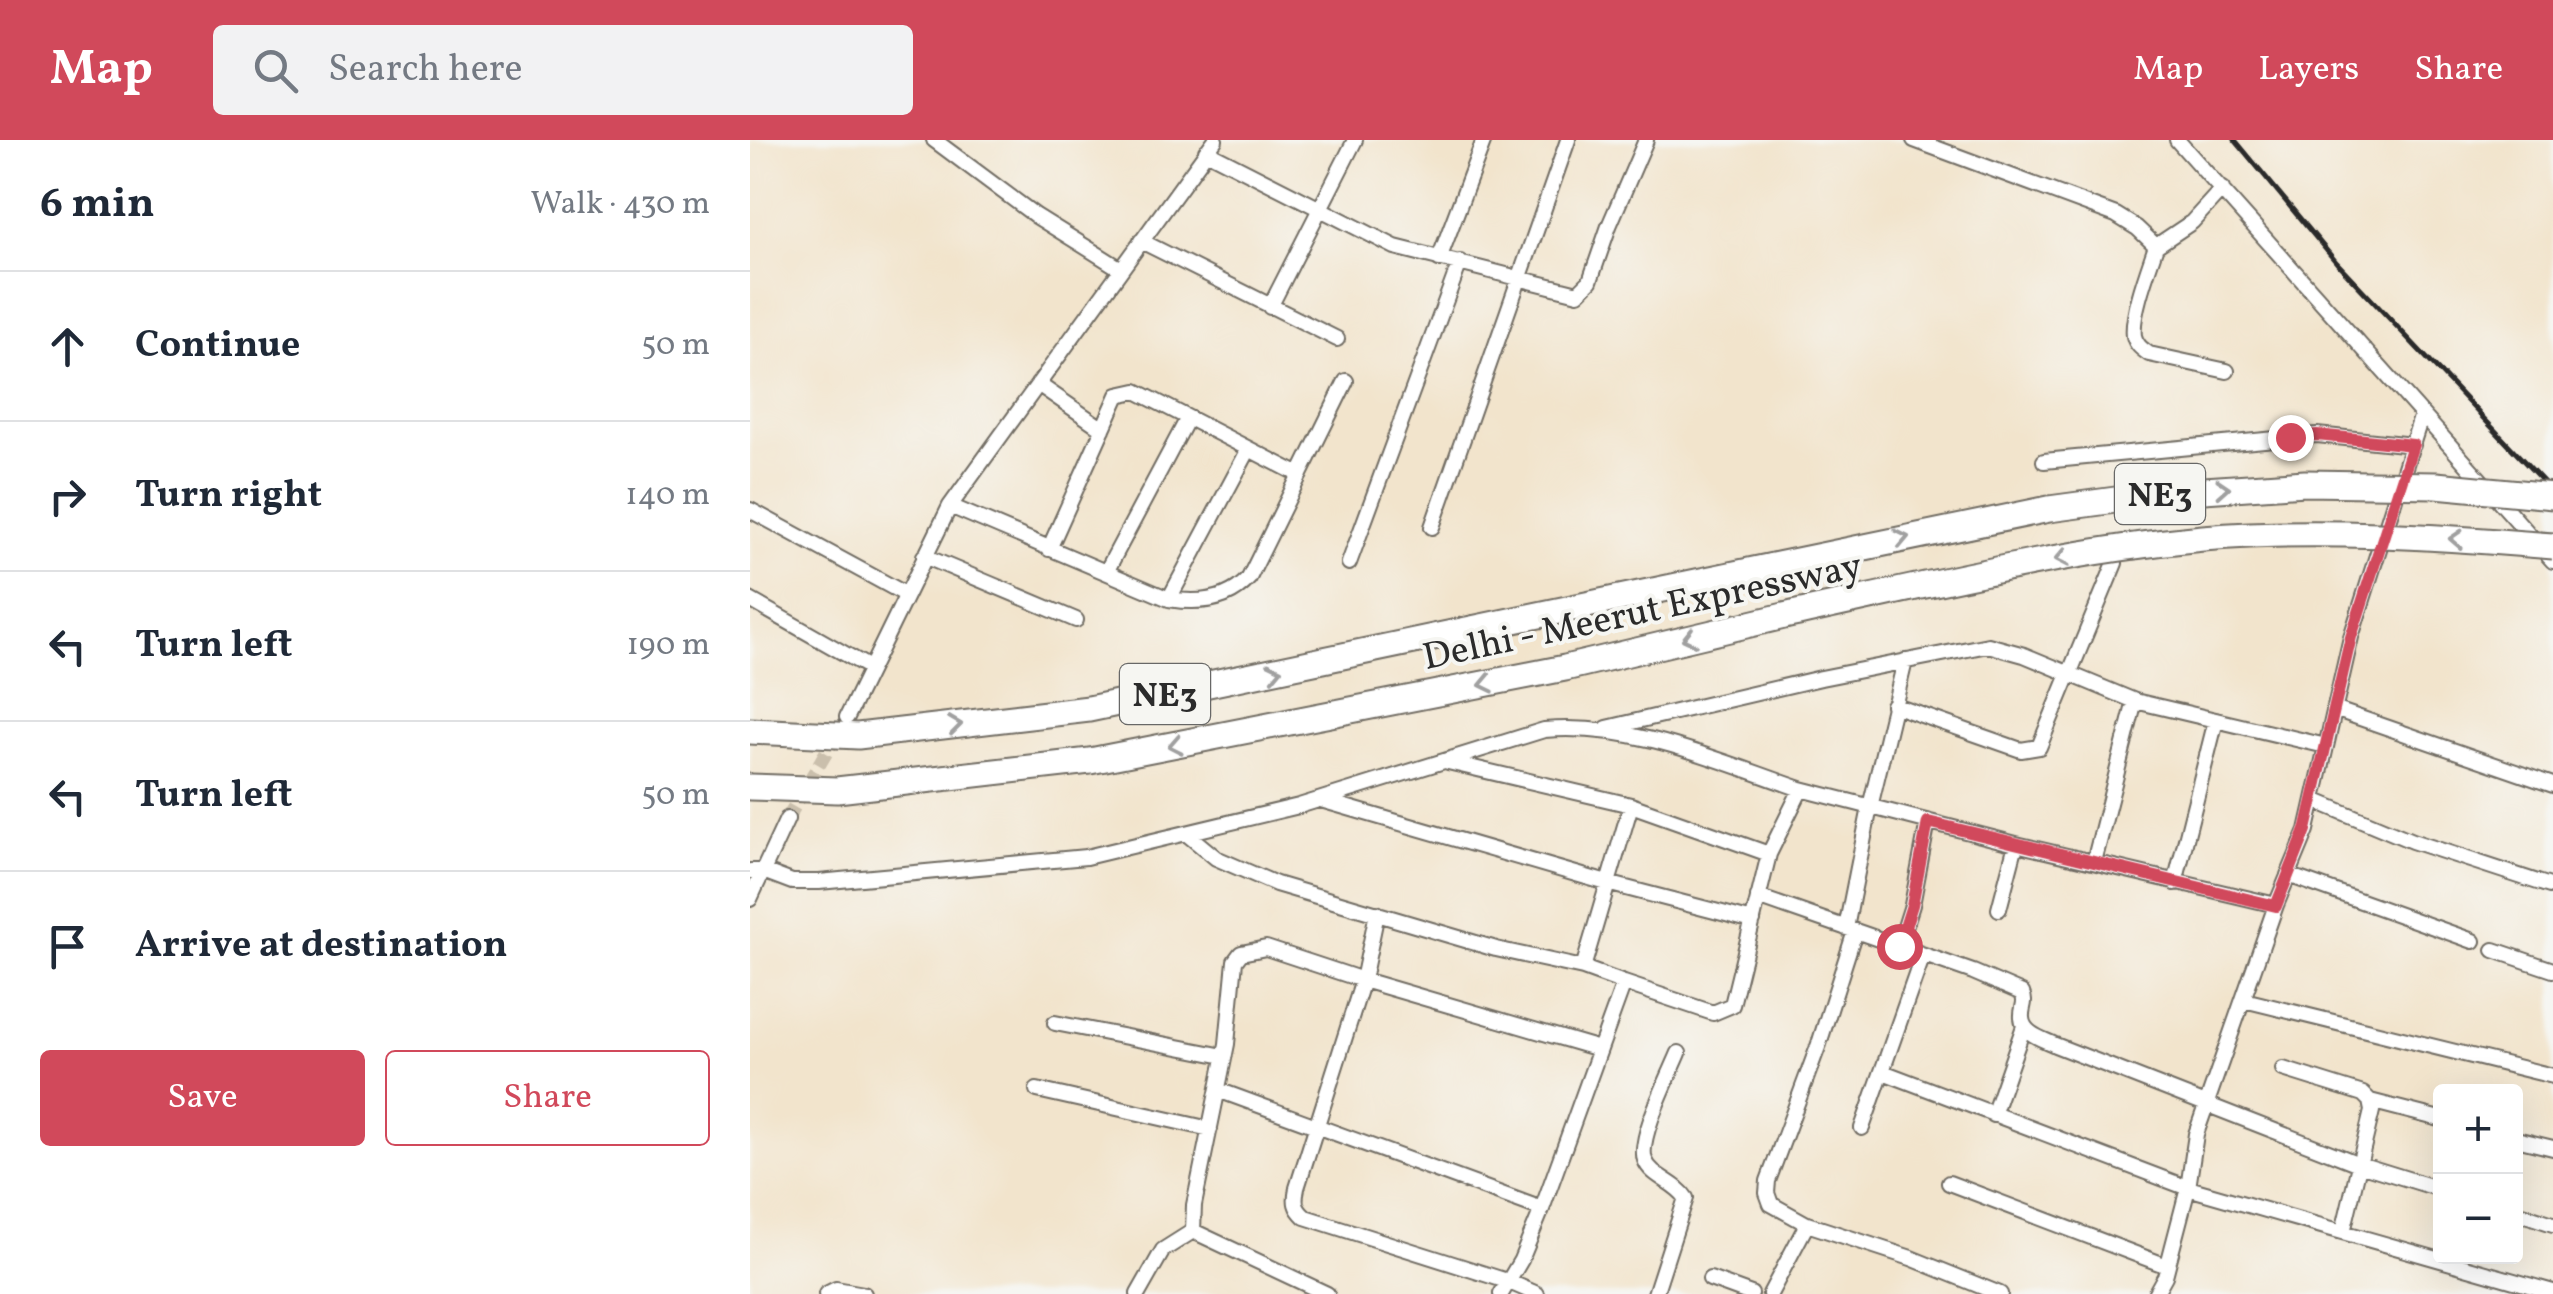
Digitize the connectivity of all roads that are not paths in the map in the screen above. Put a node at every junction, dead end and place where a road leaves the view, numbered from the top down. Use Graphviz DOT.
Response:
graph roads {
  1 [pos="934,140"];
  2 [pos="1355,140"];
  3 [pos="1484,140"];
  4 [pos="1568,140"];
  5 [pos="1646,140"];
  6 [pos="1914,140"];
  7 [pos="2177,140"];
  8 [pos="1211,146"];
  9 [pos="2222,188"];
  10 [pos="1318,211"];
  11 [pos="1141,241"];
  12 [pos="2156,246"];
  13 [pos="1439,259"];
  14 [pos="1460,262"];
  15 [pos="1121,269"];
  16 [pos="1519,276"];
  17 [pos="1270,307"];
  18 [pos="1337,339"];
  19 [pos="2226,371"];
  20 [pos="1346,381"];
  21 [pos="1038,384"];
  22 [pos="2421,417"];
  23 [pos="1188,418"];
  24 [pos="1103,429"];
  25 [pos="2413,445"];
  26 [pos="1249,449"];
  27 [pos="2044,461"];
  28 [pos="1300,475"];
  29 [pos="2553,496"];
  30 [pos="950,506"];
  31 [pos="750,510"];
  32 [pos="1432,527"];
  33 [pos="2553,546"];
  34 [pos="1049,548"];
  35 [pos="924,556"];
  36 [pos="2553,561"];
  37 [pos="1349,563"];
  38 [pos="2115,564"];
  39 [pos="1106,572"];
  40 [pos="905,594"];
  41 [pos="1169,599"];
  42 [pos="750,600"];
  43 [pos="1076,620"];
  44 [pos="1905,661"];
  45 [pos="870,668"];
  46 [pos="2068,674"];
  47 [pos="2135,700"];
  48 [pos="1893,706"];
  49 [pos="2334,709"];
  50 [pos="847,717"];
  51 [pos="2216,720"];
  52 [pos="1598,730"];
  53 [pos="750,732"];
  54 [pos="2326,746"];
  55 [pos="1444,761"];
  56 [pos="2553,784"];
  57 [pos="750,787"];
  58 [pos="1802,789"];
  59 [pos="1320,799"];
  60 [pos="2314,800"];
  61 [pos="1631,805"];
  62 [pos="1870,807"];
  63 [pos="787,820"];
  64 [pos="1928,822"];
  65 [pos="1187,834"];
  66 [pos="2016,844"];
  67 [pos="1768,854"];
  68 [pos="2094,862"];
  69 [pos="756,871"];
  70 [pos="2288,874"];
  71 [pos="1607,883"];
  72 [pos="2176,883"];
  73 [pos="2553,887"];
  74 [pos="1758,897"];
  75 [pos="750,898"];
  76 [pos="2276,906"];
  77 [pos="1999,909"];
  78 [pos="1377,914"];
  79 [pos="1753,921"];
  80 [pos="1850,929"];
  81 [pos="2473,941"];
  82 [pos="1899,946"];
  83 [pos="2494,950"];
  84 [pos="1923,955"];
  85 [pos="1582,968"];
  86 [pos="2553,970"];
  87 [pos="1362,980"];
  88 [pos="1624,983"];
  89 [pos="2244,1000"];
  90 [pos="1055,1023"];
  91 [pos="2024,1026"];
  92 [pos="1599,1049"];
  93 [pos="1679,1053"];
  94 [pos="1224,1056"];
  95 [pos="2283,1069"];
  96 [pos="1883,1072"];
  97 [pos="2553,1076"];
  98 [pos="1037,1090"];
  99 [pos="1218,1090"];
  100 [pos="2370,1101"];
  101 [pos="2206,1107"];
  102 [pos="1993,1115"];
  103 [pos="2433,1117"];
  104 [pos="1316,1128"];
  105 [pos="1862,1128"];
  106 [pos="1210,1129"];
  107 [pos="2523,1140"];
  108 [pos="2553,1148"];
  109 [pos="2359,1164"];
  110 [pos="1948,1183"];
  111 [pos="2433,1187"];
  112 [pos="2188,1188"];
  113 [pos="1542,1209"];
  114 [pos="2523,1214"];
  115 [pos="1807,1224"];
  116 [pos="2553,1224"];
  117 [pos="1192,1231"];
  118 [pos="2343,1232"];
  119 [pos="2168,1266"];
  120 [pos="1710,1279"];
  121 [pos="1504,1288"];
  122 [pos="2553,1292"];
  123 [pos="826,1294"];
  124 [pos="864,1294"];
  125 [pos="1138,1294"];
  126 [pos="1327,1294"];
  127 [pos="1537,1294"];
  128 [pos="1655,1294"];
  129 [pos="1752,1294"];
  130 [pos="1770,1294"];
  131 [pos="2000,1294"];
  132 [pos="2155,1294"];
  1 -- 15 [label="street"];
  2 -- 10 [label="street"];
  3 -- 13 [label="street"];
  4 -- 16 [label="street"];
  5 -- 16 [label="street"];
  6 -- 12 [label="street"];
  7 -- 9 [label="street"];
  8 -- 10 [label="street"];
  8 -- 11 [label="street"];
  9 -- 12 [label="street"];
  9 -- 22 [label="street"];
  10 -- 13 [label="street"];
  10 -- 17 [label="street"];
  11 -- 15 [label="street"];
  11 -- 17 [label="street"];
  12 -- 19 [label="street"];
  13 -- 14 [label="street"];
  14 -- 16 [label="street"];
  14 -- 37 [label="street"];
  15 -- 21 [label="street"];
  16 -- 32 [label="street"];
  17 -- 18 [label="street"];
  20 -- 28 [label="street"];
  21 -- 24 [label="street"];
  21 -- 30 [label="street"];
  22 -- 25 [label="street"];
  22 -- 36 [label="street"];
  23 -- 24 [label="street"];
  23 -- 26 [label="street"];
  23 -- 39 [label="street"];
  24 -- 34 [label="street"];
  25 -- 27 [label="street"];
  25 -- 49 [label="street"];
  26 -- 28 [label="street"];
  26 -- 41 [label="street"];
  28 -- 41 [label="street"];
  53 -- 29 [label="highway, Delhi - Meerut Expressway / NE3, one-way, bridge"];
  30 -- 34 [label="street"];
  30 -- 35 [label="street"];
  31 -- 40 [label="street"];
  33 -- 57 [label="highway, Delhi - Meerut Expressway / NE3, one-way, bridge"];
  34 -- 39 [label="street"];
  35 -- 40 [label="street"];
  35 -- 43 [label="street"];
  38 -- 46 [label="street"];
  39 -- 41 [label="street"];
  40 -- 45 [label="street"];
  42 -- 45 [label="street"];
  44 -- 46 [label="street"];
  44 -- 48 [label="street"];
  44 -- 52 [label="street"];
  45 -- 50 [label="street"];
  46 -- 47 [label="street"];
  46 -- 48 [label="street"];
  47 -- 51 [label="street"];
  47 -- 68 [label="street"];
  48 -- 62 [label="street"];
  49 -- 54 [label="street"];
  49 -- 56 [label="street"];
  51 -- 54 [label="street"];
  51 -- 72 [label="street"];
  52 -- 55 [label="street"];
  52 -- 58 [label="street"];
  54 -- 60 [label="street"];
  55 -- 59 [label="street"];
  55 -- 61 [label="street"];
  58 -- 62 [label="street"];
  58 -- 67 [label="street"];
  59 -- 65 [label="street"];
  59 -- 71 [label="street"];
  60 -- 70 [label="street"];
  60 -- 73 [label="street"];
  61 -- 67 [label="street"];
  61 -- 71 [label="street"];
  62 -- 64 [label="street"];
  62 -- 80 [label="street"];
  63 -- 69 [label="street"];
  64 -- 66 [label="street"];
  64 -- 82 [label="street"];
  65 -- 69 [label="street"];
  65 -- 78 [label="street"];
  66 -- 68 [label="street"];
  66 -- 77 [label="street"];
  67 -- 74 [label="street"];
  68 -- 72 [label="street"];
  69 -- 75 [label="street"];
  70 -- 76 [label="street"];
  70 -- 81 [label="street"];
  71 -- 79 [label="street"];
  71 -- 85 [label="street"];
  72 -- 76 [label="street"];
  74 -- 79 [label="street"];
  74 -- 80 [label="street"];
  76 -- 89 [label="street"];
  78 -- 85 [label="street"];
  78 -- 87 [label="street"];
  79 -- 88 [label="street"];
  80 -- 82 [label="street"];
  80 -- 115 [label="street"];
  82 -- 84 [label="street"];
  83 -- 86 [label="street"];
  84 -- 91 [label="street"];
  84 -- 96 [label="street"];
  85 -- 88 [label="street"];
  87 -- 92 [label="street"];
  87 -- 94 [label="street"];
  87 -- 104 [label="street"];
  88 -- 92 [label="street"];
  89 -- 97 [label="street"];
  89 -- 101 [label="street"];
  90 -- 94 [label="street"];
  91 -- 101 [label="street"];
  91 -- 102 [label="street"];
  92 -- 113 [label="street"];
  93 -- 128 [label="street"];
  94 -- 99 [label="street"];
  95 -- 100 [label="street"];
  96 -- 102 [label="street"];
  96 -- 105 [label="street"];
  98 -- 106 [label="street"];
  99 -- 104 [label="street"];
  99 -- 106 [label="street"];
  100 -- 103 [label="street"];
  100 -- 109 [label="street"];
  101 -- 109 [label="street"];
  101 -- 112 [label="street"];
  102 -- 112 [label="street"];
  104 -- 113 [label="street"];
  104 -- 121 [label="street"];
  106 -- 117 [label="street"];
  107 -- 108 [label="street"];
  109 -- 111 [label="street"];
  109 -- 118 [label="street"];
  110 -- 119 [label="street"];
  112 -- 118 [label="street"];
  112 -- 119 [label="street"];
  113 -- 121 [label="street"];
  114 -- 116 [label="street"];
  115 -- 130 [label="street"];
  115 -- 131 [label="street"];
  117 -- 125 [label="street"];
  117 -- 126 [label="street"];
  118 -- 122 [label="street"];
  119 -- 132 [label="street"];
  120 -- 129 [label="street"];
  121 -- 127 [label="street"];
  123 -- 124 [label="street"];
}
